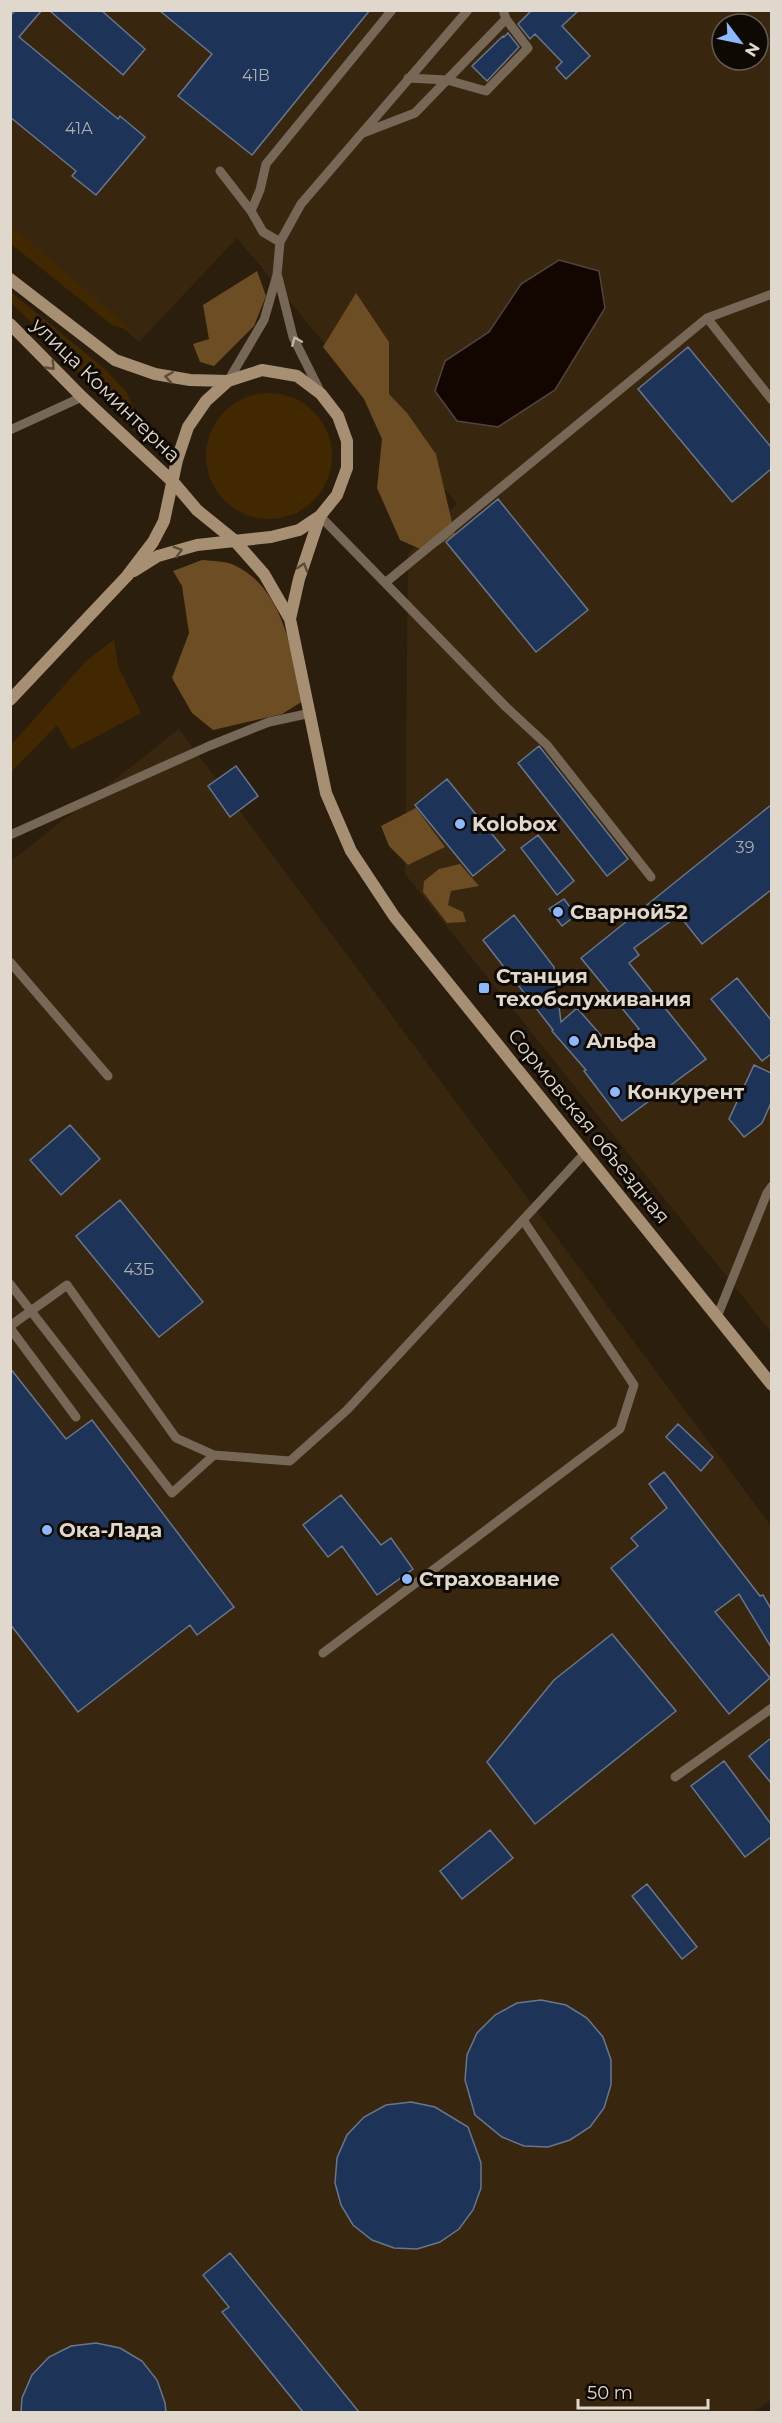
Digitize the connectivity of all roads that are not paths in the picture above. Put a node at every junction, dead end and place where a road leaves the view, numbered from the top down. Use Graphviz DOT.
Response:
graph roads {
  1 [pos="392,10"];
  2 [pos="468,10"];
  3 [pos="505,14"];
  4 [pos="408,78"];
  5 [pos="447,80"];
  6 [pos="360,134"];
  7 [pos="220,171"];
  8 [pos="250,210"];
  9 [pos="280,242"];
  10 [pos="277,275"];
  11 [pos="10,279"];
  12 [pos="771,294"];
  13 [pos="707,318"];
  14 [pos="10,324"];
  15 [pos="228,381"];
  16 [pos="321,394"];
  17 [pos="82,397"];
  18 [pos="771,400"];
  19 [pos="10,430"];
  20 [pos="174,483"];
  21 [pos="320,516"];
  22 [pos="234,540"];
  23 [pos="127,576"];
  24 [pos="385,583"];
  25 [pos="290,619"];
  26 [pos="10,700"];
  27 [pos="310,713"];
  28 [pos="10,835"];
  29 [pos="651,877"];
  30 [pos="10,962"];
  31 [pos="108,1076"];
  32 [pos="585,1153"];
  33 [pos="771,1186"];
  34 [pos="523,1220"];
  35 [pos="10,1284"];
  36 [pos="32,1312"];
  37 [pos="717,1317"];
  38 [pos="10,1327"];
  39 [pos="771,1385"];
  40 [pos="76,1417"];
  41 [pos="214,1455"];
  42 [pos="323,1653"];
  43 [pos="771,1708"];
  44 [pos="675,1777"];
  1 -- 8 [label="lane"];
  2 -- 4 [label="lane"];
  3 -- 5 [label="lane"];
  3 -- 5 [label="lane"];
  4 -- 5 [label="lane"];
  4 -- 6 [label="lane"];
  5 -- 6 [label="lane"];
  6 -- 9 [label="lane"];
  7 -- 8 [label="lane"];
  8 -- 9 [label="lane"];
  9 -- 10 [label="lane"];
  10 -- 15 [label="lane"];
  16 -- 10 [label="lane, one-way"];
  15 -- 11 [label="main road, улица Коминтерна, one-way"];
  12 -- 13 [label="lane"];
  13 -- 18 [label="lane"];
  13 -- 24 [label="lane"];
  14 -- 17 [label="main road, улица Коминтерна, one-way"];
  15 -- 16 [label="main road"];
  15 -- 20 [label="main road"];
  16 -- 21 [label="main road"];
  17 -- 19 [label="lane"];
  17 -- 20 [label="main road, улица Коминтерна"];
  20 -- 22 [label="main road"];
  20 -- 23 [label="main road"];
  21 -- 22 [label="main road"];
  21 -- 24 [label="lane"];
  25 -- 21 [label="main road, one-way"];
  23 -- 22 [label="main road, one-way"];
  22 -- 25 [label="main road"];
  23 -- 26 [label="main road"];
  24 -- 29 [label="lane"];
  25 -- 27 [label="main road, Сормовская объездная"];
  27 -- 28 [label="lane"];
  27 -- 32 [label="main road, Сормовская объездная"];
  30 -- 31 [label="lane"];
  32 -- 34 [label="lane"];
  32 -- 37 [label="main road, Сормовская объездная"];
  33 -- 37 [label="lane"];
  34 -- 41 [label="lane"];
  34 -- 42 [label="lane"];
  35 -- 36 [label="lane"];
  36 -- 38 [label="lane"];
  36 -- 41 [label="lane"];
  36 -- 41 [label="lane"];
  37 -- 39 [label="main road, Сормовская объездная"];
  38 -- 40 [label="lane"];
  43 -- 44 [label="lane"];
}
